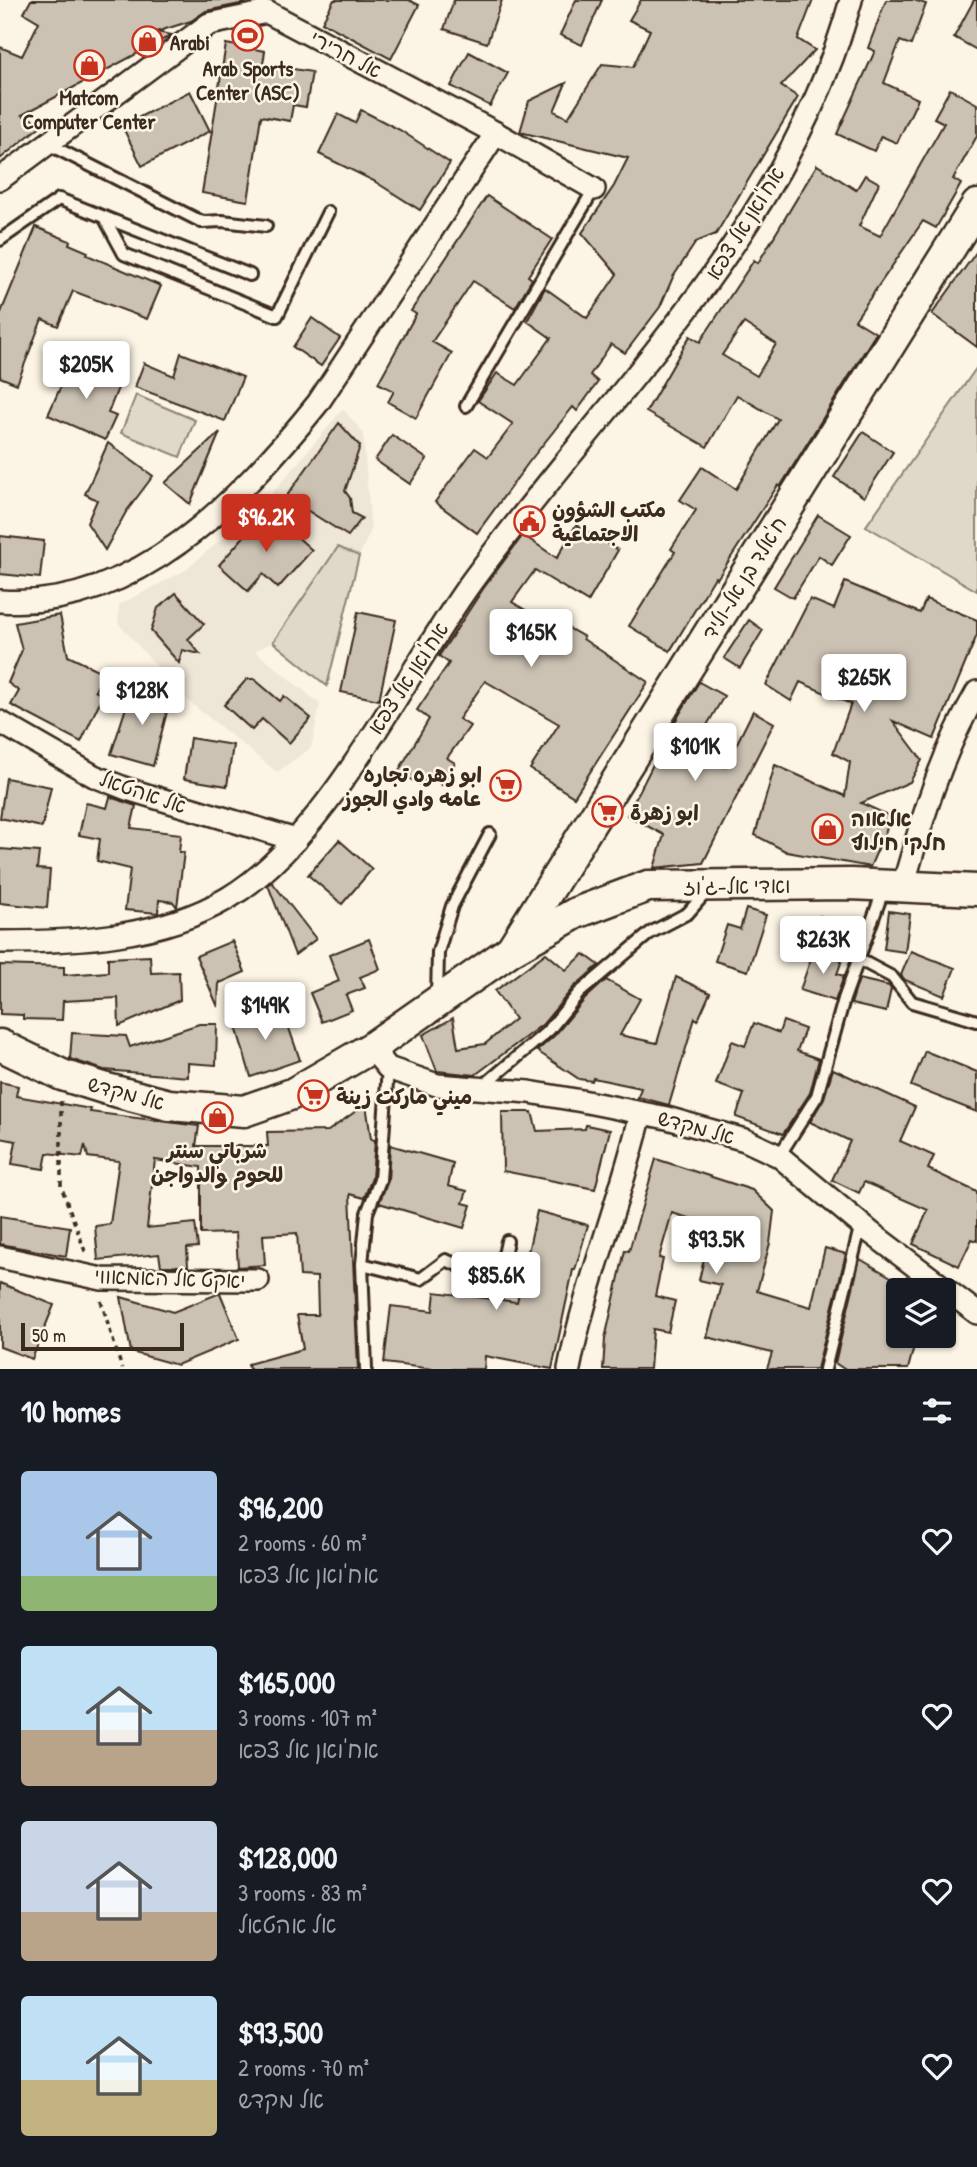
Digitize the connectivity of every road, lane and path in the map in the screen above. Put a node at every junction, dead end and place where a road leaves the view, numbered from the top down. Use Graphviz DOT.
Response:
graph roads {
  1 [pos="851,0"];
  2 [pos="267,6"];
  3 [pos="496,133"];
  4 [pos="48,145"];
  5 [pos="0,179"];
  6 [pos="594,189"];
  7 [pos="977,205"];
  8 [pos="328,212"];
  9 [pos="104,217"];
  10 [pos="266,226"];
  11 [pos="0,240"];
  12 [pos="250,275"];
  13 [pos="466,406"];
  14 [pos="0,601"];
  15 [pos="977,692"];
  16 [pos="0,722"];
  17 [pos="490,834"];
  18 [pos="296,840"];
  19 [pos="894,886"];
  20 [pos="712,887"];
  21 [pos="977,890"];
  22 [pos="0,942"];
  23 [pos="511,950"];
  24 [pos="858,959"];
  25 [pos="436,1003"];
  26 [pos="977,1021"];
  27 [pos="0,1045"];
  28 [pos="379,1058"];
  29 [pos="62,1075"];
  30 [pos="481,1089"];
  31 [pos="641,1113"];
  32 [pos="779,1156"];
  33 [pos="862,1224"];
  34 [pos="507,1241"];
  35 [pos="0,1257"];
  36 [pos="362,1264"];
  37 [pos="94,1278"];
  38 [pos="258,1280"];
  39 [pos="977,1313"];
  40 [pos="122,1369"];
  41 [pos="366,1369"];
  42 [pos="569,1369"];
  43 [pos="825,1369"];
  1 -- 18 [label="street, אח'ואן אל צפא"];
  2 -- 3 [label="street, אל חרירי"];
  2 -- 4 [label="street, אל חרירי"];
  3 -- 6 [label="street, אל חרירי"];
  3 -- 14 [label="street"];
  4 -- 5 [label="street, אל חרירי"];
  4 -- 10 [label="lane"];
  6 -- 13 [label="lane"];
  7 -- 23 [label="main road, ח'אלד בן אל-וליד"];
  8 -- 9 [label="lane"];
  9 -- 11 [label="lane"];
  9 -- 12 [label="lane"];
  15 -- 19 [label="street"];
  16 -- 18 [label="street, אל אהטאל"];
  17 -- 25 [label="lane"];
  18 -- 22 [label="street, אח'ואן אל צפא"];
  19 -- 20 [label="main road, ואדי אל-ג'וז"];
  19 -- 21 [label="main road, ואדי אל-ג'וז"];
  19 -- 24 [label="lane"];
  20 -- 23 [label="main road, ואדי אל-ג'וז"];
  20 -- 30 [label="lane"];
  23 -- 25 [label="main road, אל מקדש"];
  24 -- 26 [label="lane"];
  24 -- 32 [label="lane"];
  25 -- 28 [label="main road, אל מקדש"];
  27 -- 29 [label="main road, אל מקדש"];
  28 -- 29 [label="main road, אל מקדש"];
  28 -- 30 [label="street, אל מקדש"];
  28 -- 36 [label="lane"];
  29 -- 37 [label="path"];
  30 -- 31 [label="street, אל מקדש"];
  31 -- 32 [label="street, אל מקדש"];
  31 -- 42 [label="street"];
  32 -- 33 [label="street, אל מקדש"];
  33 -- 39 [label="street, אל מקדש"];
  33 -- 43 [label="lane"];
  34 -- 36 [label="lane"];
  35 -- 37 [label="street, יאקט אל האמאווי"];
  36 -- 41 [label="lane"];
  37 -- 38 [label="street, יאקט אל האמאווי"];
  37 -- 40 [label="path"];
}
